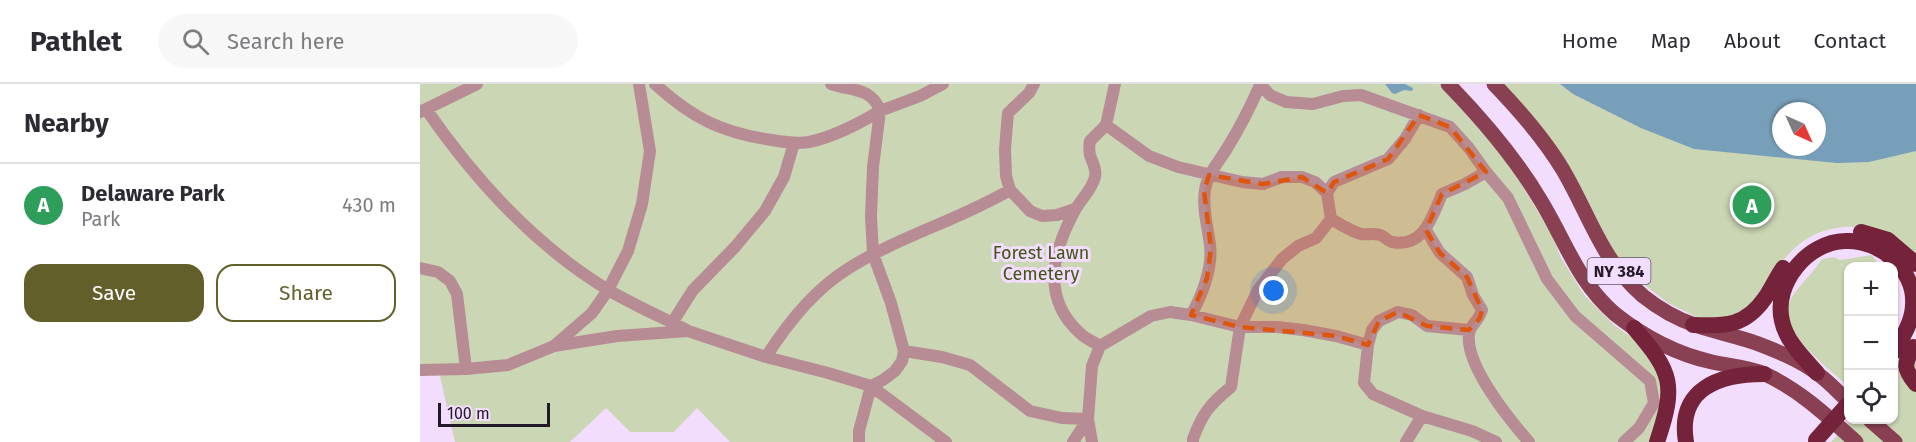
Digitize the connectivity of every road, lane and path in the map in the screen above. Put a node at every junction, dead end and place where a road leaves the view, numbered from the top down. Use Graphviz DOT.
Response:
graph roads {
  1 [pos="477,84"];
  2 [pos="639,84"];
  3 [pos="655,84"];
  4 [pos="831,84"];
  5 [pos="944,84"];
  6 [pos="1034,84"];
  7 [pos="1115,84"];
  8 [pos="1448,84"];
  9 [pos="1494,84"];
  10 [pos="857,87"];
  11 [pos="1265,87"];
  12 [pos="423,111"];
  13 [pos="880,111"];
  14 [pos="1419,115"];
  15 [pos="1106,125"];
  16 [pos="794,143"];
  17 [pos="1486,172"];
  18 [pos="1209,175"];
  19 [pos="1010,190"];
  20 [pos="1327,193"];
  21 [pos="1075,209"];
  22 [pos="1331,219"];
  23 [pos="1426,230"];
  24 [pos="873,254"];
  25 [pos="1916,264"];
  26 [pos="420,268"];
  27 [pos="608,290"];
  28 [pos="1191,315"];
  29 [pos="672,323"];
  30 [pos="1693,325"];
  31 [pos="1240,327"];
  32 [pos="1634,328"];
  33 [pos="1916,328"];
  34 [pos="1469,330"];
  35 [pos="688,331"];
  36 [pos="1898,344"];
  37 [pos="1368,345"];
  38 [pos="1914,345"];
  39 [pos="554,346"];
  40 [pos="1100,346"];
  41 [pos="1898,348"];
  42 [pos="904,351"];
  43 [pos="766,357"];
  44 [pos="1898,363"];
  45 [pos="466,369"];
  46 [pos="420,370"];
  47 [pos="1817,373"];
  48 [pos="1764,374"];
  49 [pos="1898,381"];
  50 [pos="1916,384"];
  51 [pos="871,386"];
  52 [pos="1916,389"];
  53 [pos="1844,398"];
  54 [pos="1844,407"];
  55 [pos="1422,416"];
  56 [pos="1088,419"];
  57 [pos="1844,422"];
  58 [pos="1875,424"];
  59 [pos="1819,441"];
  60 [pos="859,442"];
  61 [pos="946,442"];
  62 [pos="1073,442"];
  63 [pos="1092,442"];
  64 [pos="1193,442"];
  65 [pos="1406,442"];
  66 [pos="1496,442"];
  67 [pos="1529,442"];
  68 [pos="1624,442"];
  69 [pos="1657,442"];
  70 [pos="1686,442"];
  71 [pos="1856,442"];
  72 [pos="1895,442"];
  1 -- 12 [label="street"];
  2 -- 27 [label="street"];
  3 -- 16 [label="street"];
  4 -- 10 [label="street"];
  5 -- 13 [label="street"];
  6 -- 19 [label="street"];
  7 -- 15 [label="street"];
  8 -- 32 [label="main road, NY 384"];
  9 -- 30 [label="main road, NY 384"];
  10 -- 13 [label="street"];
  11 -- 14 [label="street"];
  11 -- 18 [label="street"];
  12 -- 27 [label="street"];
  13 -- 16 [label="street"];
  13 -- 24 [label="street"];
  14 -- 17 [label="street"];
  14 -- 20 [label="street"];
  15 -- 18 [label="street"];
  15 -- 21 [label="street"];
  16 -- 29 [label="street"];
  17 -- 23 [label="street"];
  17 -- 68 [label="street"];
  18 -- 20 [label="street"];
  18 -- 28 [label="street"];
  19 -- 21 [label="street"];
  19 -- 24 [label="street"];
  20 -- 22 [label="street"];
  21 -- 40 [label="street"];
  22 -- 23 [label="street"];
  22 -- 31 [label="street"];
  23 -- 34 [label="street"];
  24 -- 42 [label="street"];
  24 -- 43 [label="street"];
  25 -- 30 [label="highway"];
  26 -- 45 [label="street"];
  27 -- 29 [label="street"];
  27 -- 39 [label="street"];
  28 -- 31 [label="street"];
  28 -- 40 [label="street"];
  29 -- 35 [label="street"];
  30 -- 47 [label="main road, NY 384"];
  31 -- 37 [label="street"];
  31 -- 64 [label="street"];
  32 -- 48 [label="main road, NY 384"];
  32 -- 69 [label="highway"];
  33 -- 41 [label="highway"];
  34 -- 37 [label="street"];
  34 -- 67 [label="street"];
  35 -- 39 [label="street"];
  35 -- 43 [label="street"];
  36 -- 47 [label="highway"];
  37 -- 55 [label="street"];
  38 -- 44 [label="highway"];
  38 -- 50 [label="highway"];
  39 -- 45 [label="street"];
  40 -- 56 [label="street"];
  42 -- 51 [label="street"];
  42 -- 56 [label="street"];
  43 -- 51 [label="street"];
  45 -- 46 [label="street"];
  47 -- 53 [label="main road, NY 384"];
  48 -- 70 [label="highway"];
  48 -- 71 [label="main road, NY 384"];
  49 -- 52 [label="highway"];
  51 -- 60 [label="street"];
  51 -- 61 [label="street"];
  54 -- 59 [label="highway, bridge"];
  55 -- 65 [label="street"];
  55 -- 66 [label="street"];
  56 -- 62 [label="street"];
  56 -- 63 [label="street"];
  57 -- 59 [label="highway"];
  58 -- 72 [label="main road"];
}
